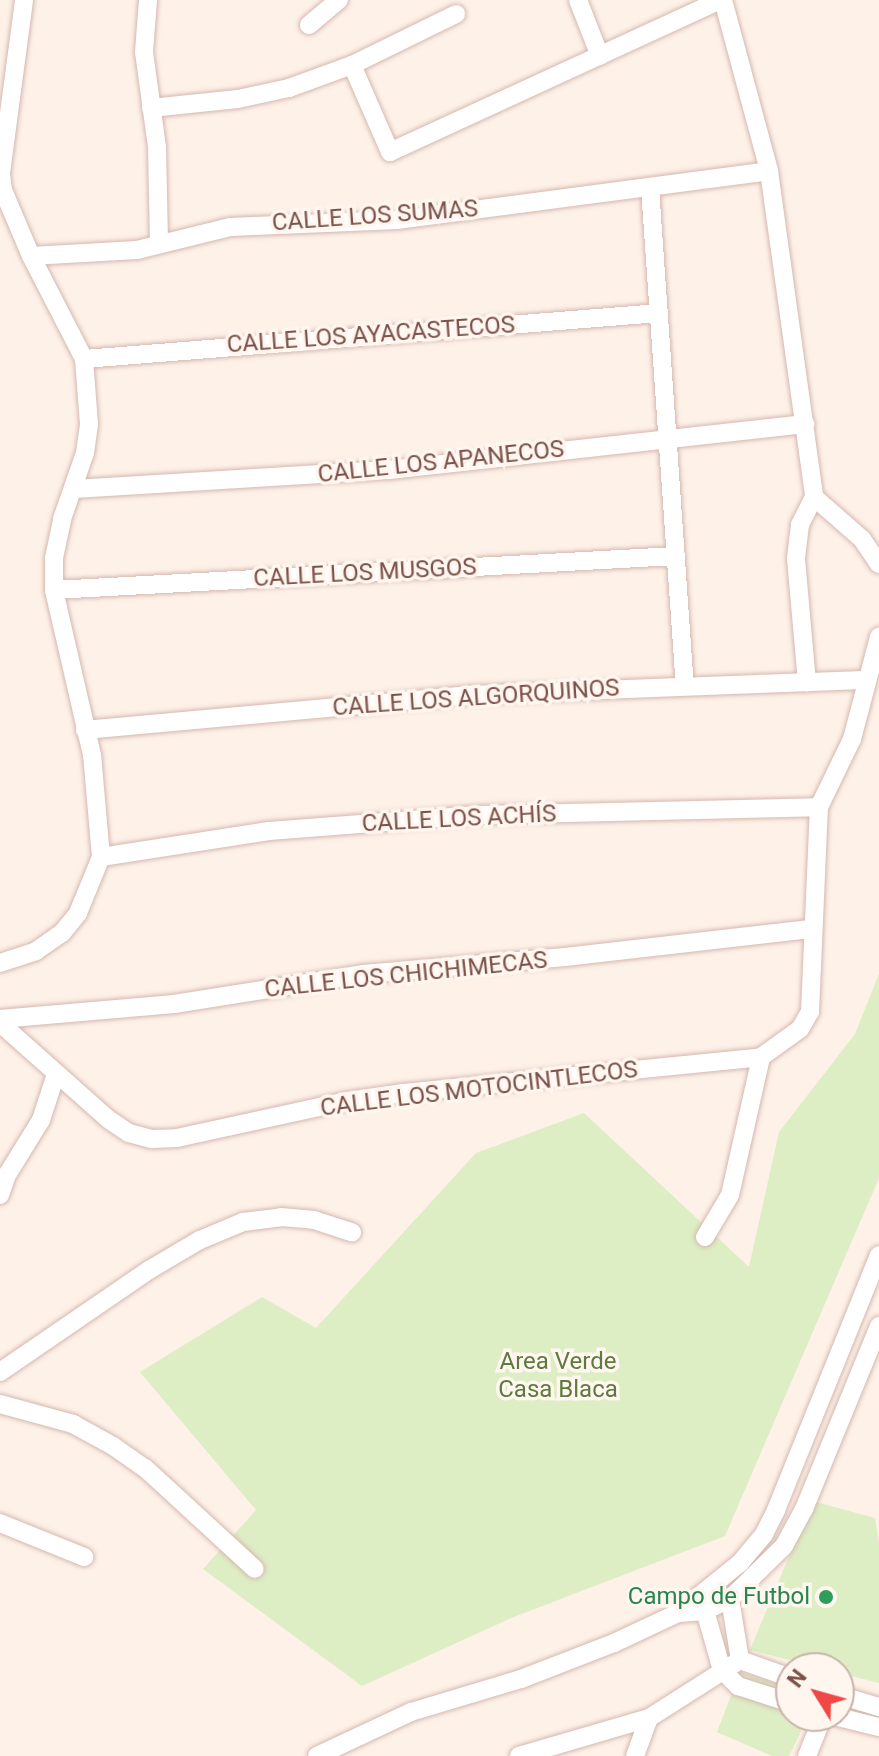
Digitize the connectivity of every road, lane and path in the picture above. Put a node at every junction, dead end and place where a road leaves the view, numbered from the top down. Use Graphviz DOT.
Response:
graph roads {
  1 [pos="24,0"];
  2 [pos="148,0"];
  3 [pos="339,0"];
  4 [pos="578,0"];
  5 [pos="722,0"];
  6 [pos="456,14"];
  7 [pos="309,25"];
  8 [pos="600,56"];
  9 [pos="352,65"];
  10 [pos="151,108"];
  11 [pos="769,171"];
  12 [pos="650,188"];
  13 [pos="159,244"];
  14 [pos="31,256"];
  15 [pos="659,313"];
  16 [pos="84,359"];
  17 [pos="805,424"];
  18 [pos="667,438"];
  19 [pos="75,489"];
  20 [pos="814,497"];
  21 [pos="879,529"];
  22 [pos="862,539"];
  23 [pos="676,556"];
  24 [pos="879,564"];
  25 [pos="54,590"];
  26 [pos="879,637"];
  27 [pos="867,680"];
  28 [pos="807,683"];
  29 [pos="685,686"];
  30 [pos="85,730"];
  31 [pos="819,807"];
  32 [pos="101,857"];
  33 [pos="812,929"];
  34 [pos="0,963"];
  35 [pos="0,1021"];
  36 [pos="761,1057"];
  37 [pos="56,1074"];
  38 [pos="0,1195"];
  39 [pos="352,1232"];
  40 [pos="705,1237"];
  41 [pos="879,1255"];
  42 [pos="872,1291"];
  43 [pos="879,1326"];
  44 [pos="0,1372"];
  45 [pos="0,1404"];
  46 [pos="0,1523"];
  47 [pos="764,1534"];
  48 [pos="784,1546"];
  49 [pos="84,1557"];
  50 [pos="255,1569"];
  51 [pos="730,1599"];
  52 [pos="703,1602"];
  53 [pos="740,1660"];
  54 [pos="722,1670"];
  55 [pos="775,1672"];
  56 [pos="775,1698"];
  57 [pos="855,1700"];
  58 [pos="879,1707"];
  59 [pos="649,1718"];
  60 [pos="855,1721"];
  61 [pos="879,1727"];
  62 [pos="817,1732"];
  63 [pos="317,1756"];
  64 [pos="519,1756"];
  65 [pos="635,1756"];
  66 [pos="807,1756"];
  1 -- 14 [label="street"];
  2 -- 10 [label="street"];
  3 -- 7 [label="street"];
  4 -- 8 [label="street"];
  5 -- 8 [label="street"];
  5 -- 11 [label="street"];
  6 -- 9 [label="street"];
  8 -- 9 [label="street"];
  9 -- 10 [label="street"];
  10 -- 13 [label="street"];
  11 -- 12 [label="street, CALLE LOS SUMAS"];
  11 -- 17 [label="street"];
  12 -- 13 [label="street, CALLE LOS SUMAS"];
  12 -- 15 [label="street"];
  13 -- 14 [label="street, CALLE LOS SUMAS"];
  14 -- 16 [label="street"];
  15 -- 16 [label="street, CALLE LOS AYACASTECOS"];
  15 -- 18 [label="street"];
  16 -- 19 [label="street"];
  17 -- 18 [label="street, CALLE LOS APANECOS"];
  17 -- 20 [label="street"];
  18 -- 19 [label="street, CALLE LOS APANECOS"];
  18 -- 23 [label="street"];
  19 -- 25 [label="street"];
  20 -- 22 [label="street"];
  20 -- 28 [label="street"];
  21 -- 22 [label="street"];
  22 -- 24 [label="street"];
  23 -- 25 [label="street, CALLE LOS MUSGOS"];
  23 -- 29 [label="street"];
  25 -- 30 [label="street"];
  26 -- 27 [label="street"];
  27 -- 28 [label="street, CALLE LOS ALGORQUINOS"];
  27 -- 31 [label="street"];
  28 -- 29 [label="street, CALLE LOS ALGORQUINOS"];
  29 -- 30 [label="street, CALLE LOS ALGORQUINOS"];
  30 -- 32 [label="street"];
  31 -- 32 [label="street, CALLE LOS ACHÍS"];
  31 -- 33 [label="street"];
  32 -- 34 [label="street"];
  33 -- 35 [label="street, CALLE LOS CHICHIMECAS"];
  33 -- 36 [label="street"];
  35 -- 37 [label="street, CALLE LOS MOTOCINTLECOS"];
  36 -- 37 [label="street, CALLE LOS MOTOCINTLECOS"];
  36 -- 40 [label="street"];
  37 -- 38 [label="street"];
  39 -- 44 [label="street"];
  41 -- 42 [label="street"];
  42 -- 47 [label="street"];
  43 -- 48 [label="street"];
  45 -- 50 [label="street"];
  46 -- 49 [label="street"];
  47 -- 48 [label="street"];
  47 -- 52 [label="street"];
  48 -- 51 [label="street"];
  51 -- 52 [label="street"];
  51 -- 53 [label="street"];
  52 -- 54 [label="street"];
  52 -- 63 [label="street"];
  53 -- 54 [label="street"];
  53 -- 55 [label="street"];
  54 -- 56 [label="street"];
  54 -- 59 [label="street"];
  57 -- 58 [label="street"];
  59 -- 64 [label="street"];
  59 -- 65 [label="street"];
  60 -- 61 [label="street"];
  62 -- 66 [label="street"];
}
